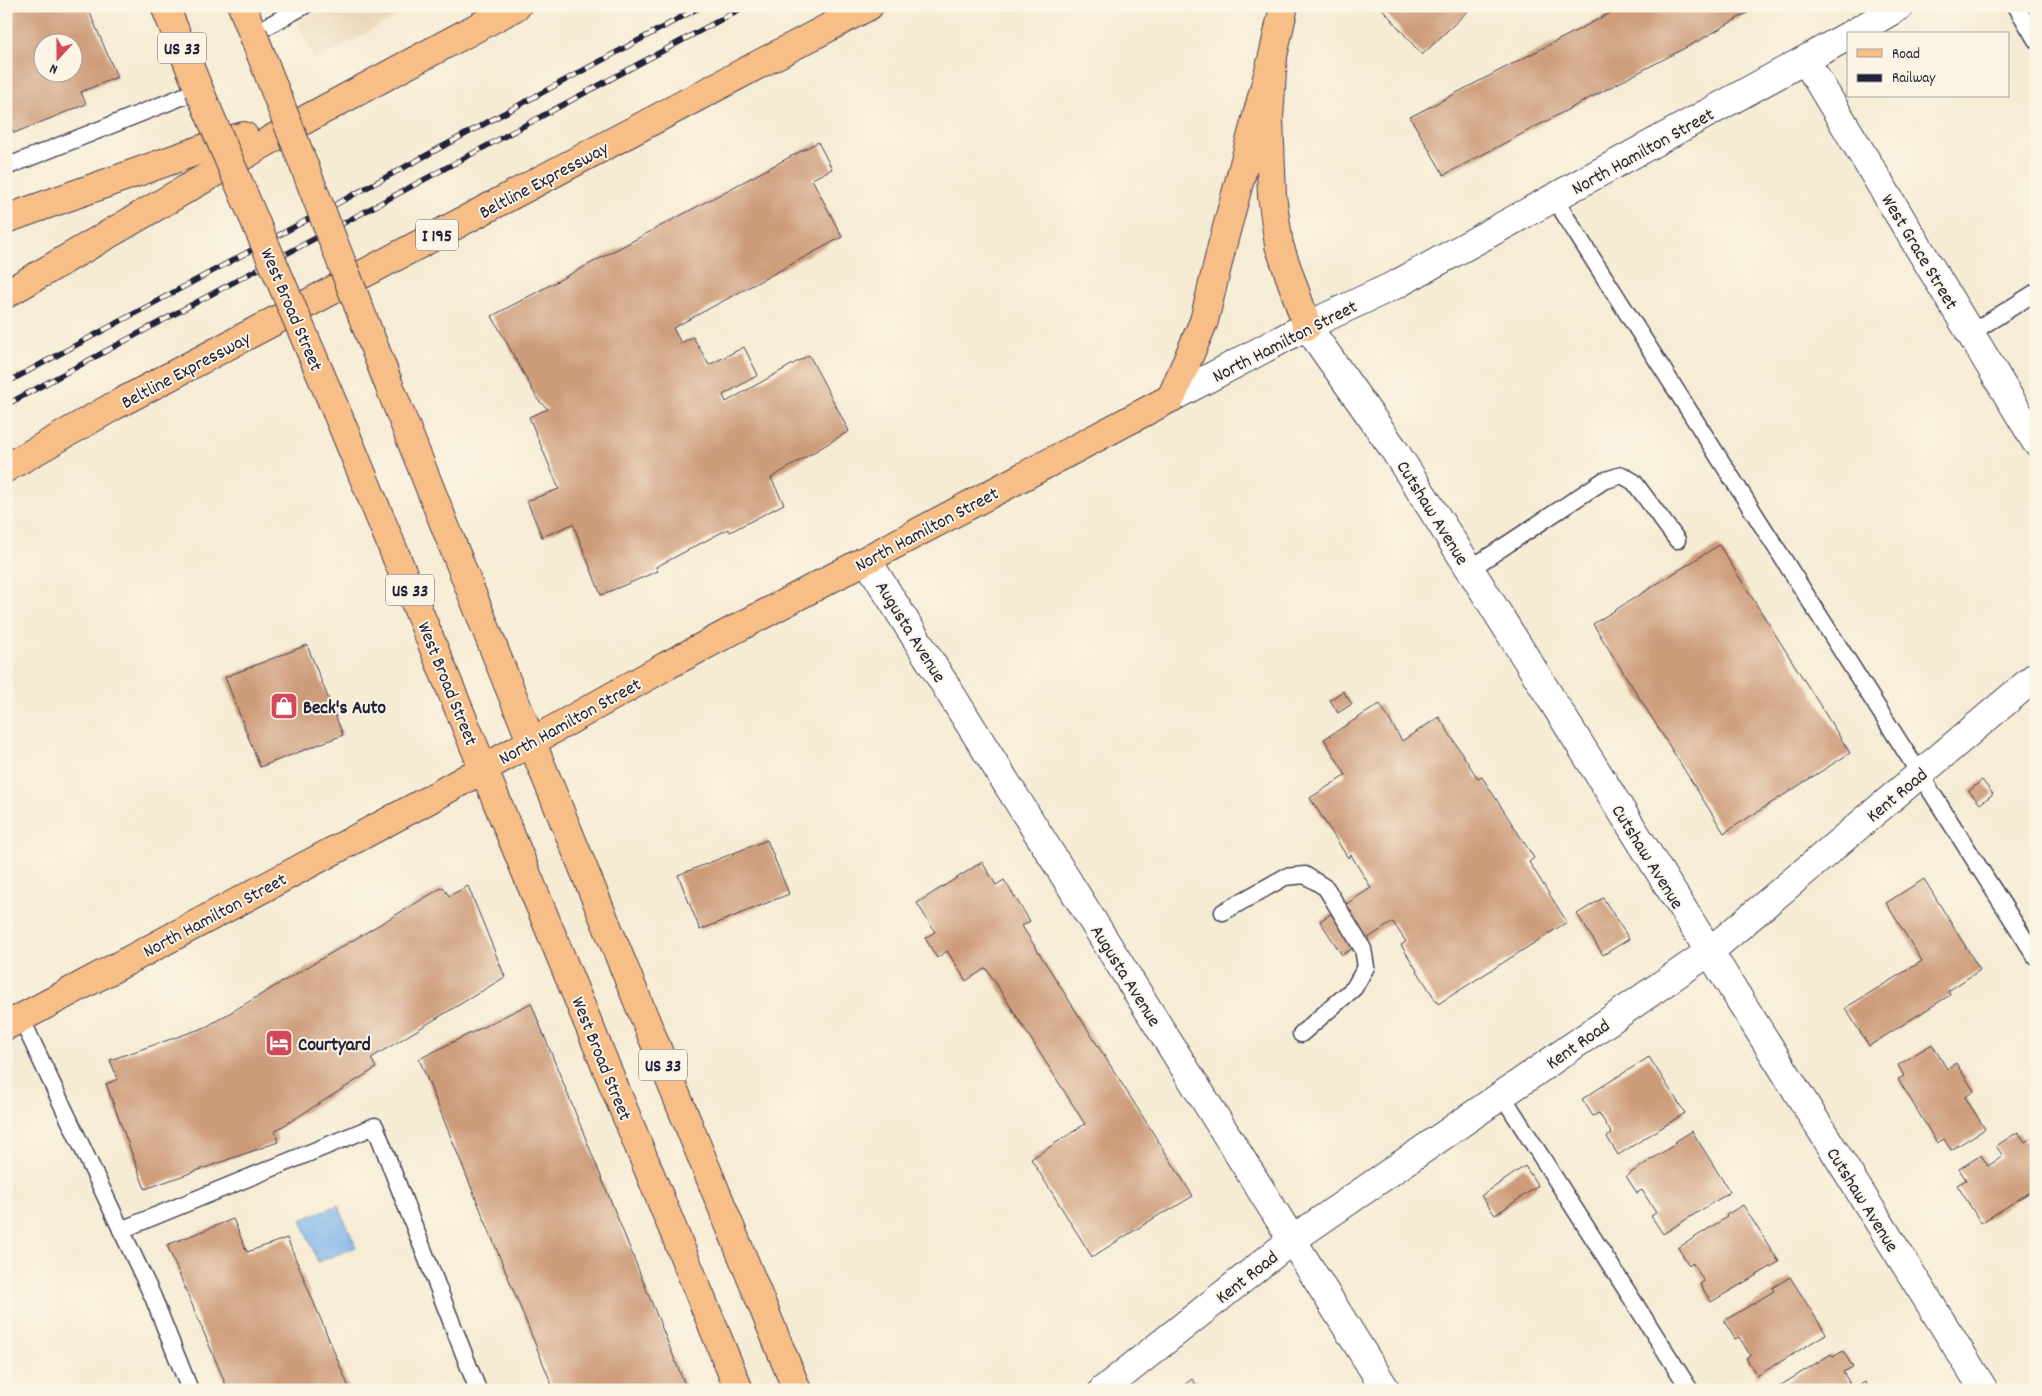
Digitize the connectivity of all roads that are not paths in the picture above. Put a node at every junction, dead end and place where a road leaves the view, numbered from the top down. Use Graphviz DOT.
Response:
graph roads {
  1 [pos="165,6"];
  2 [pos="242,6"];
  3 [pos="304,6"];
  4 [pos="517,6"];
  5 [pos="869,6"];
  6 [pos="1284,6"];
  7 [pos="1900,6"];
  8 [pos="2016,6"];
  9 [pos="1855,32"];
  10 [pos="252,34"];
  11 [pos="1847,37"];
  12 [pos="2036,40"];
  13 [pos="1273,56"];
  14 [pos="1806,60"];
  15 [pos="199,90"];
  16 [pos="308,118"];
  17 [pos="6,167"];
  18 [pos="1554,198"];
  19 [pos="6,219"];
  20 [pos="2036,292"];
  21 [pos="6,294"];
  22 [pos="1307,326"];
  23 [pos="1970,333"];
  24 [pos="1171,398"];
  25 [pos="2036,442"];
  26 [pos="6,468"];
  27 [pos="1676,540"];
  28 [pos="876,555"];
  29 [pos="1470,568"];
  30 [pos="2036,676"];
  31 [pos="531,740"];
  32 [pos="484,768"];
  33 [pos="1920,774"];
  34 [pos="1223,912"];
  35 [pos="1709,952"];
  36 [pos="2036,957"];
  37 [pos="14,1022"];
  38 [pos="1300,1034"];
  39 [pos="1502,1095"];
  40 [pos="121,1230"];
  41 [pos="1292,1240"];
  42 [pos="190,1390"];
  43 [pos="478,1390"];
  44 [pos="739,1390"];
  45 [pos="797,1390"];
  46 [pos="1103,1390"];
  47 [pos="1386,1390"];
  48 [pos="1690,1390"];
  49 [pos="1984,1390"];
  1 -- 15 [label="main road, West Broad Street / US 33"];
  2 -- 10 [label="main road, US 33"];
  3 -- 10 [label="lane"];
  4 -- 16 [label="main road"];
  5 -- 26 [label="main road, Beltline Expressway / I 195"];
  6 -- 13 [label="main road"];
  7 -- 9 [label="street"];
  8 -- 12 [label="lane"];
  10 -- 31 [label="main road, US 33, bridge"];
  11 -- 14 [label="street, North Hamilton Street"];
  13 -- 22 [label="main road"];
  13 -- 24 [label="main road"];
  14 -- 18 [label="street, North Hamilton Street"];
  14 -- 23 [label="street, West Grace Street"];
  15 -- 17 [label="lane"];
  15 -- 32 [label="main road, West Broad Street / US 33, bridge"];
  16 -- 19 [label="main road"];
  16 -- 21 [label="main road"];
  18 -- 22 [label="street, North Hamilton Street"];
  18 -- 33 [label="lane"];
  20 -- 23 [label="lane"];
  22 -- 24 [label="street, North Hamilton Street"];
  22 -- 29 [label="street, Cutshaw Avenue"];
  23 -- 25 [label="street, West Grace Street"];
  24 -- 28 [label="main road, North Hamilton Street"];
  27 -- 29 [label="lane"];
  28 -- 31 [label="main road, North Hamilton Street"];
  28 -- 41 [label="street, Augusta Avenue"];
  29 -- 35 [label="street, Cutshaw Avenue"];
  30 -- 33 [label="street, Kent Road"];
  31 -- 32 [label="main road, North Hamilton Street"];
  31 -- 45 [label="main road, US 33"];
  32 -- 37 [label="main road, North Hamilton Street"];
  32 -- 44 [label="main road, West Broad Street / US 33"];
  33 -- 35 [label="street, Kent Road"];
  33 -- 36 [label="lane"];
  34 -- 38 [label="lane"];
  35 -- 39 [label="street, Kent Road"];
  35 -- 49 [label="street, Cutshaw Avenue"];
  37 -- 40 [label="lane"];
  39 -- 41 [label="street, Kent Road"];
  39 -- 48 [label="lane"];
  40 -- 42 [label="lane"];
  40 -- 43 [label="lane"];
  41 -- 46 [label="street, Kent Road"];
  41 -- 47 [label="street, Augusta Avenue"];
}
